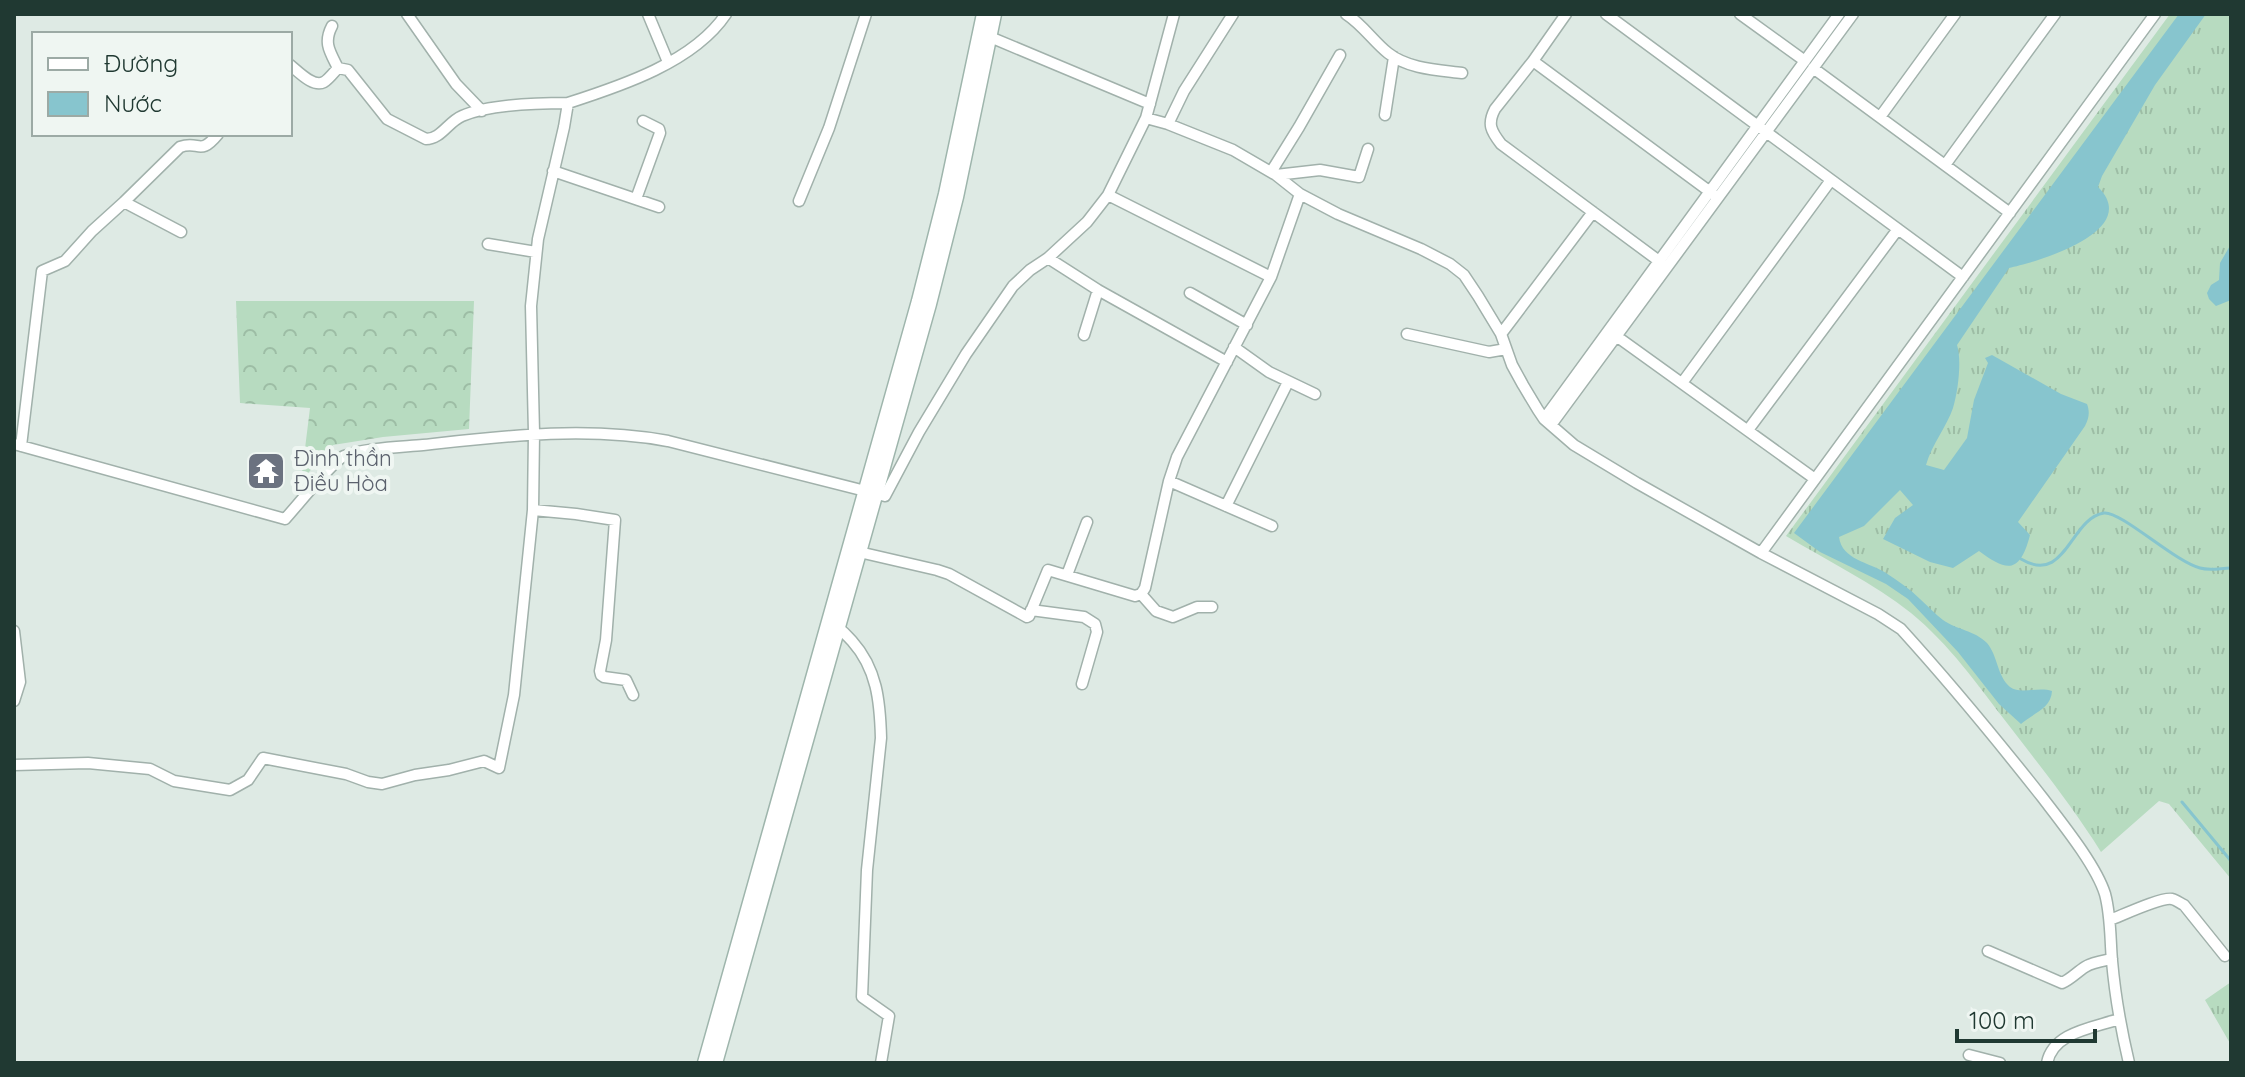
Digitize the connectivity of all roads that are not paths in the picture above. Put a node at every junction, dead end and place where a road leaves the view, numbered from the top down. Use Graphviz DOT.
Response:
graph roads {
  1 [pos="407,14"];
  2 [pos="648,14"];
  3 [pos="726,14"];
  4 [pos="866,14"];
  5 [pos="984,14"];
  6 [pos="994,14"];
  7 [pos="1174,14"];
  8 [pos="1233,14"];
  9 [pos="1346,14"];
  10 [pos="1566,14"];
  11 [pos="1606,14"];
  12 [pos="1740,14"];
  13 [pos="1839,14"];
  14 [pos="1853,14"];
  15 [pos="1955,14"];
  16 [pos="2055,14"];
  17 [pos="2155,14"];
  18 [pos="332,26"];
  19 [pos="990,37"];
  20 [pos="1340,55"];
  21 [pos="1394,57"];
  22 [pos="1533,61"];
  23 [pos="668,62"];
  24 [pos="1809,64"];
  25 [pos="292,67"];
  26 [pos="338,68"];
  27 [pos="1462,73"];
  28 [pos="568,103"];
  29 [pos="1150,104"];
  30 [pos="482,111"];
  31 [pos="1385,115"];
  32 [pos="1880,117"];
  33 [pos="1146,118"];
  34 [pos="643,121"];
  35 [pos="1168,124"];
  36 [pos="1762,129"];
  37 [pos="216,136"];
  38 [pos="1368,149"];
  39 [pos="1945,165"];
  40 [pos="553,171"];
  41 [pos="1273,173"];
  42 [pos="1831,180"];
  43 [pos="1300,194"];
  44 [pos="1108,195"];
  45 [pos="1714,195"];
  46 [pos="636,199"];
  47 [pos="799,201"];
  48 [pos="124,202"];
  49 [pos="659,207"];
  50 [pos="1593,212"];
  51 [pos="2010,213"];
  52 [pos="1898,229"];
  53 [pos="181,232"];
  54 [pos="488,244"];
  55 [pos="536,252"];
  56 [pos="1048,258"];
  57 [pos="1659,261"];
  58 [pos="1271,277"];
  59 [pos="1963,277"];
  60 [pos="1098,290"];
  61 [pos="1190,293"];
  62 [pos="1247,325"];
  63 [pos="1613,333"];
  64 [pos="1407,334"];
  65 [pos="1501,334"];
  66 [pos="1084,335"];
  67 [pos="1234,347"];
  68 [pos="1506,349"];
  69 [pos="1227,362"];
  70 [pos="1288,382"];
  71 [pos="1682,383"];
  72 [pos="1315,394"];
  73 [pos="1548,422"];
  74 [pos="1748,430"];
  75 [pos="534,433"];
  76 [pos="18,445"];
  77 [pos="1815,479"];
  78 [pos="1169,481"];
  79 [pos="870,493"];
  80 [pos="1226,506"];
  81 [pos="533,510"];
  82 [pos="1087,522"];
  83 [pos="1272,526"];
  84 [pos="853,553"];
  85 [pos="1761,553"];
  86 [pos="1067,575"];
  87 [pos="1141,594"];
  88 [pos="1212,607"];
  89 [pos="1031,610"];
  90 [pos="833,625"];
  91 [pos="14,631"];
  92 [pos="1082,684"];
  93 [pos="633,695"];
  94 [pos="14,701"];
  95 [pos="14,765"];
  96 [pos="2110,920"];
  97 [pos="1988,951"];
  98 [pos="2225,956"];
  99 [pos="2112,959"];
  100 [pos="2119,1019"];
  101 [pos="1969,1055"];
  102 [pos="705,1063"];
  103 [pos="715,1063"];
  104 [pos="881,1063"];
  105 [pos="2000,1063"];
  106 [pos="2047,1063"];
  107 [pos="2129,1063"];
  1 -- 30 [label="street"];
  2 -- 23 [label="street"];
  3 -- 23 [label="street"];
  4 -- 47 [label="street"];
  5 -- 79 [label="main road"];
  6 -- 19 [label="main road"];
  7 -- 29 [label="street"];
  8 -- 35 [label="street"];
  9 -- 21 [label="street"];
  10 -- 22 [label="street"];
  11 -- 36 [label="street"];
  12 -- 24 [label="street"];
  13 -- 24 [label="street"];
  14 -- 24 [label="street"];
  15 -- 32 [label="street"];
  16 -- 39 [label="street"];
  17 -- 51 [label="street"];
  18 -- 26 [label="street"];
  19 -- 29 [label="street"];
  19 -- 79 [label="main road"];
  20 -- 41 [label="street"];
  21 -- 27 [label="street"];
  21 -- 31 [label="street"];
  22 -- 45 [label="street"];
  22 -- 50 [label="street"];
  23 -- 28 [label="street"];
  24 -- 32 [label="street"];
  24 -- 36 [label="street"];
  25 -- 26 [label="street"];
  26 -- 30 [label="street"];
  28 -- 30 [label="street"];
  28 -- 40 [label="street"];
  29 -- 33 [label="street"];
  32 -- 39 [label="street"];
  33 -- 35 [label="street"];
  33 -- 44 [label="street"];
  34 -- 46 [label="street"];
  35 -- 41 [label="street"];
  36 -- 42 [label="street"];
  36 -- 45 [label="street"];
  37 -- 48 [label="street"];
  38 -- 41 [label="street"];
  39 -- 51 [label="street"];
  40 -- 46 [label="street"];
  40 -- 55 [label="street"];
  41 -- 43 [label="street"];
  42 -- 52 [label="street"];
  42 -- 71 [label="street"];
  43 -- 58 [label="street"];
  43 -- 65 [label="street"];
  44 -- 56 [label="street"];
  44 -- 58 [label="street"];
  45 -- 57 [label="street"];
  45 -- 63 [label="street"];
  46 -- 49 [label="street"];
  48 -- 53 [label="street"];
  48 -- 76 [label="street"];
  50 -- 57 [label="street"];
  50 -- 65 [label="street"];
  51 -- 59 [label="street"];
  52 -- 59 [label="street"];
  52 -- 74 [label="street"];
  54 -- 55 [label="street"];
  55 -- 75 [label="street"];
  56 -- 60 [label="street"];
  56 -- 79 [label="street"];
  57 -- 63 [label="street"];
  58 -- 62 [label="street"];
  59 -- 77 [label="street"];
  60 -- 66 [label="street"];
  60 -- 69 [label="street"];
  61 -- 62 [label="street"];
  62 -- 67 [label="street"];
  63 -- 71 [label="street"];
  63 -- 73 [label="street"];
  64 -- 68 [label="street"];
  65 -- 68 [label="street"];
  67 -- 69 [label="street"];
  67 -- 70 [label="street"];
  68 -- 73 [label="street"];
  69 -- 78 [label="street"];
  70 -- 72 [label="street"];
  70 -- 80 [label="street"];
  71 -- 74 [label="street"];
  73 -- 85 [label="street"];
  74 -- 77 [label="street"];
  75 -- 76 [label="street"];
  75 -- 79 [label="street"];
  75 -- 81 [label="street"];
  77 -- 85 [label="street"];
  78 -- 80 [label="street"];
  78 -- 87 [label="street"];
  79 -- 84 [label="main road"];
  80 -- 83 [label="street"];
  81 -- 93 [label="street"];
  81 -- 95 [label="street"];
  82 -- 86 [label="street"];
  84 -- 89 [label="street"];
  84 -- 90 [label="main road"];
  85 -- 96 [label="street"];
  86 -- 87 [label="street"];
  86 -- 89 [label="street"];
  87 -- 88 [label="street"];
  89 -- 92 [label="street"];
  90 -- 102 [label="main road"];
  90 -- 103 [label="main road"];
  90 -- 104 [label="street"];
  91 -- 94 [label="street"];
  96 -- 98 [label="street"];
  96 -- 99 [label="street"];
  97 -- 99 [label="street"];
  99 -- 100 [label="street"];
  100 -- 106 [label="street"];
  100 -- 107 [label="street"];
  101 -- 105 [label="street"];
}
